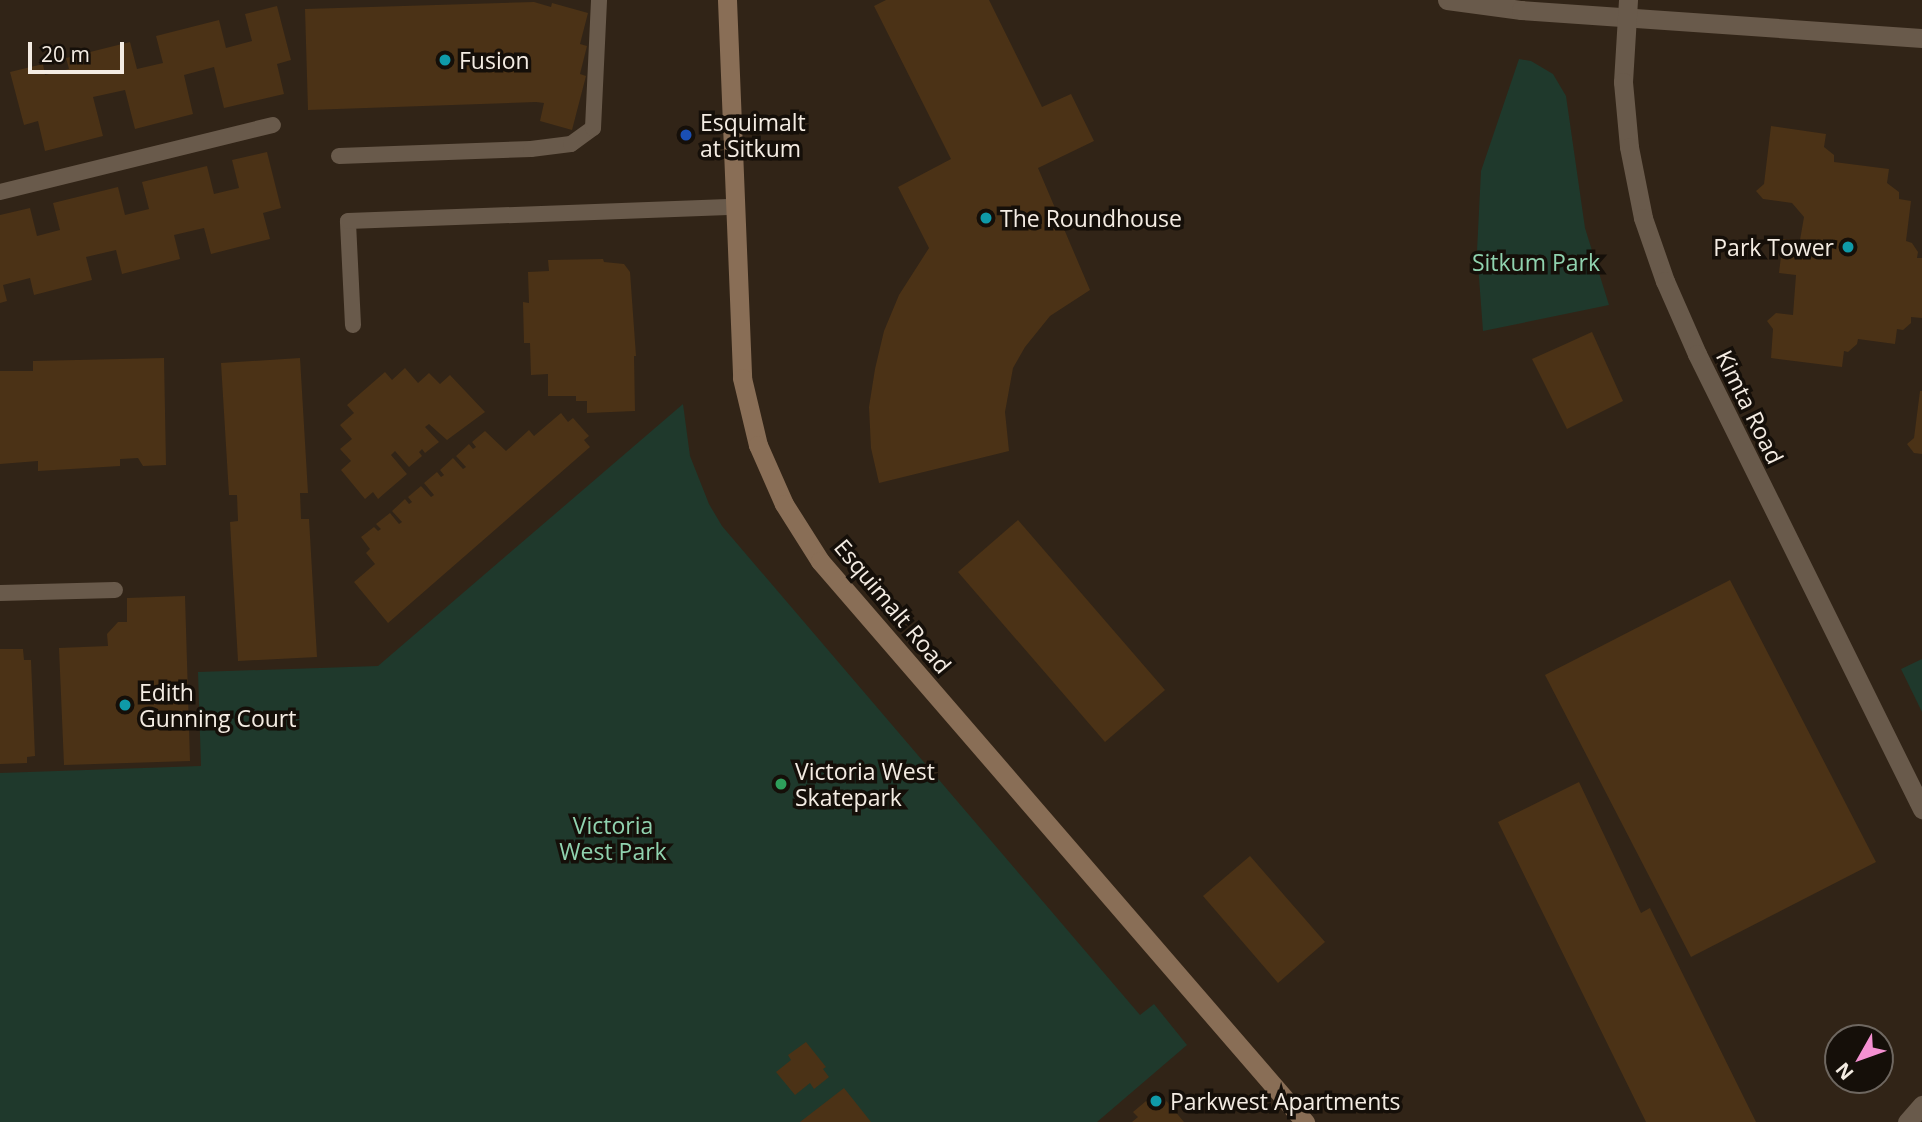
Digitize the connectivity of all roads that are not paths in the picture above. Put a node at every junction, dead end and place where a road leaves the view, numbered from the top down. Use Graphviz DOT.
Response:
graph roads {
  1 [pos="598,0"];
  2 [pos="727,0"];
  3 [pos="1447,0"];
  4 [pos="1627,9"];
  5 [pos="1922,38"];
  6 [pos="273,125"];
  7 [pos="339,156"];
  8 [pos="0,192"];
  9 [pos="735,207"];
  10 [pos="353,325"];
  11 [pos="115,590"];
  12 [pos="0,593"];
  13 [pos="1922,809"];
  14 [pos="1922,1105"];
  15 [pos="1305,1122"];
  16 [pos="1907,1122"];
  1 -- 7 [label="lane"];
  2 -- 9 [label="main road, Esquimalt Road"];
  3 -- 4 [label="street"];
  4 -- 5 [label="street"];
  4 -- 13 [label="street, Kimta Road"];
  6 -- 8 [label="lane"];
  9 -- 10 [label="lane"];
  9 -- 15 [label="main road, Esquimalt Road"];
  11 -- 12 [label="lane"];
  14 -- 16 [label="street"];
}
